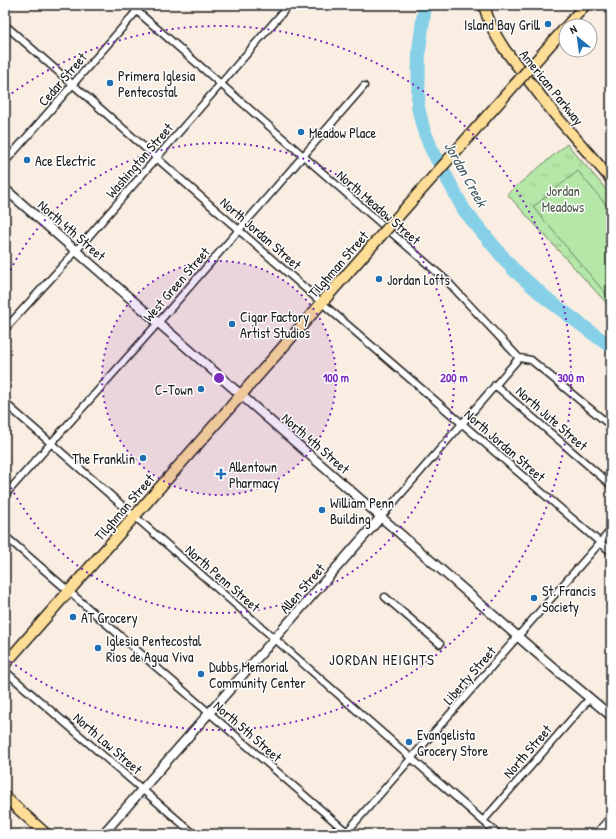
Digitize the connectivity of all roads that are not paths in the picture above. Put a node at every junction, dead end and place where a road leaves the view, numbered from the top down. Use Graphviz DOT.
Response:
graph roads {
  1 [pos="130,5"];
  2 [pos="142,5"];
  3 [pos="289,5"];
  4 [pos="484,5"];
  5 [pos="586,5"];
  6 [pos="137,11"];
  7 [pos="574,18"];
  8 [pos="5,24"];
  9 [pos="558,36"];
  10 [pos="73,84"];
  11 [pos="220,84"];
  12 [pos="364,86"];
  13 [pos="303,156"];
  14 [pos="156,158"];
  15 [pos="5,162"];
  16 [pos="611,179"];
  17 [pos="5,189"];
  18 [pos="239,230"];
  19 [pos="76,251"];
  20 [pos="322,303"];
  21 [pos="158,323"];
  22 [pos="5,329"];
  23 [pos="519,358"];
  24 [pos="496,385"];
  25 [pos="241,395"];
  26 [pos="5,403"];
  27 [pos="462,424"];
  28 [pos="611,426"];
  29 [pos="52,444"];
  30 [pos="611,485"];
  31 [pos="5,495"];
  32 [pos="134,516"];
  33 [pos="381,517"];
  34 [pos="611,530"];
  35 [pos="5,536"];
  36 [pos="600,543"];
  37 [pos="611,552"];
  38 [pos="69,591"];
  39 [pos="385,597"];
  40 [pos="519,636"];
  41 [pos="275,639"];
  42 [pos="440,644"];
  43 [pos="5,664"];
  44 [pos="5,671"];
  45 [pos="590,698"];
  46 [pos="209,713"];
  47 [pos="611,716"];
  48 [pos="412,758"];
  49 [pos="143,789"];
  50 [pos="5,797"];
  51 [pos="611,818"];
  52 [pos="483,821"];
  53 [pos="347,833"];
  54 [pos="46,834"];
  55 [pos="103,834"];
  56 [pos="194,834"];
  57 [pos="498,834"];
  58 [pos="597,834"];
  1 -- 6 [label="street, North Meadow Street"];
  2 -- 6 [label="street, Cedar Street"];
  3 -- 11 [label="street, Washington Street"];
  4 -- 16 [label="main road, American Parkway"];
  5 -- 7 [label="main road, Tilghman Street"];
  6 -- 10 [label="street, Cedar Street"];
  6 -- 11 [label="street, North Meadow Street"];
  8 -- 10 [label="street, North Jordan Street"];
  9 -- 20 [label="main road, Tilghman Street, bridge"];
  10 -- 14 [label="street, North Jordan Street"];
  10 -- 15 [label="street, Cedar Street"];
  11 -- 13 [label="street, North Meadow Street"];
  11 -- 14 [label="street, Washington Street"];
  12 -- 13 [label="street, West Green Street"];
  13 -- 18 [label="street, West Green Street"];
  13 -- 23 [label="street, North Meadow Street"];
  14 -- 18 [label="street, North Jordan Street"];
  14 -- 19 [label="street, Washington Street"];
  17 -- 19 [label="street, North 4th Street"];
  18 -- 20 [label="street, North Jordan Street"];
  18 -- 21 [label="street, West Green Street"];
  19 -- 21 [label="street, North 4th Street"];
  19 -- 22 [label="street, Washington Street"];
  20 -- 25 [label="main road, Tilghman Street"];
  20 -- 27 [label="street, North Jordan Street"];
  21 -- 25 [label="street, North 4th Street"];
  21 -- 29 [label="street, West Green Street"];
  23 -- 24 [label="street, Allen Street"];
  23 -- 28 [label="street, North Meadow Street"];
  24 -- 27 [label="street, Allen Street"];
  24 -- 30 [label="street, North Jute Street"];
  25 -- 32 [label="main road, Tilghman Street"];
  25 -- 33 [label="street, North 4th Street"];
  26 -- 29 [label="street, North Penn Street"];
  27 -- 33 [label="street, Allen Street"];
  27 -- 36 [label="street, North Jordan Street"];
  29 -- 31 [label="street, West Green Street"];
  29 -- 32 [label="street, North Penn Street"];
  32 -- 38 [label="main road, Tilghman Street"];
  32 -- 41 [label="street, North Penn Street"];
  33 -- 40 [label="street, North 4th Street"];
  33 -- 41 [label="street, Allen Street"];
  34 -- 36 [label="street, Liberty Street"];
  35 -- 38 [label="street, North 5th Street"];
  36 -- 37 [label="street, North Jordan Street"];
  36 -- 40 [label="street, Liberty Street"];
  38 -- 43 [label="main road, Tilghman Street"];
  38 -- 46 [label="street, North 5th Street"];
  39 -- 42 [label="street"];
  40 -- 45 [label="street, North 4th Street"];
  40 -- 48 [label="street, Liberty Street"];
  41 -- 46 [label="street, Allen Street"];
  41 -- 48 [label="street, North Penn Street"];
  44 -- 49 [label="street, North Law Street"];
  45 -- 47 [label="street, North 4th Street"];
  45 -- 52 [label="street, North Street"];
  46 -- 49 [label="street, Allen Street"];
  46 -- 53 [label="street, North 5th Street"];
  48 -- 52 [label="street, North Penn Street"];
  48 -- 53 [label="street, Liberty Street"];
  49 -- 55 [label="street, Allen Street"];
  49 -- 56 [label="street, North Law Street"];
  50 -- 54 [label="main road"];
  51 -- 58 [label="street"];
  52 -- 57 [label="street, North Penn Street"];
}
